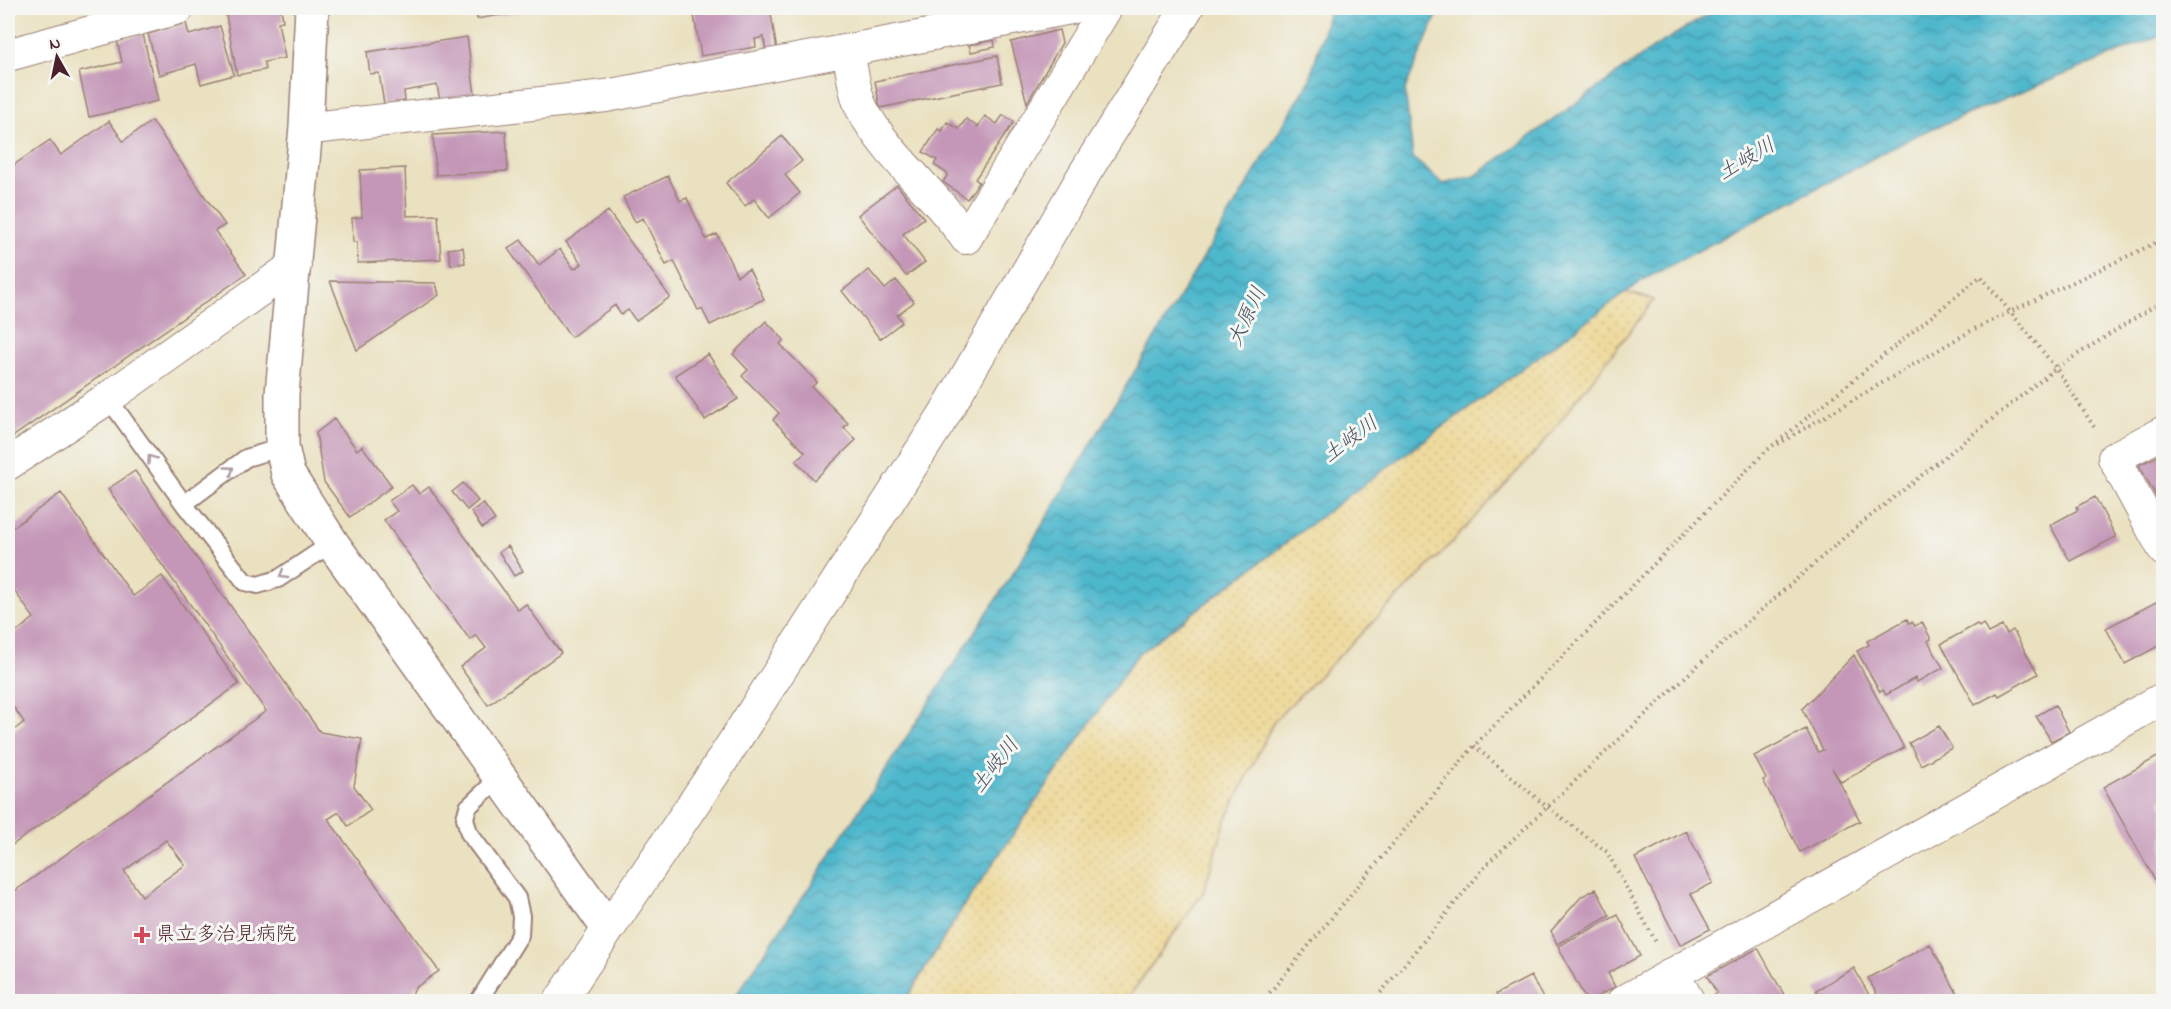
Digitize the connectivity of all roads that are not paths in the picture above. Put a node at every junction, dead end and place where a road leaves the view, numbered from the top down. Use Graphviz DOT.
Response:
graph roads {
  1 [pos="178,8"];
  2 [pos="312,8"];
  3 [pos="1071,8"];
  4 [pos="1106,8"];
  5 [pos="1182,8"];
  6 [pos="848,51"];
  7 [pos="8,55"];
  8 [pos="306,127"];
  9 [pos="295,265"];
  10 [pos="108,398"];
  11 [pos="2163,432"];
  12 [pos="282,447"];
  13 [pos="8,464"];
  14 [pos="184,504"];
  15 [pos="332,543"];
  16 [pos="2163,550"];
  17 [pos="2163,698"];
  18 [pos="500,777"];
  19 [pos="608,928"];
  20 [pos="1673,974"];
  21 [pos="478,1002"];
  22 [pos="559,1002"];
  23 [pos="1623,1002"];
  24 [pos="1689,1002"];
  1 -- 7 [label="street"];
  2 -- 8 [label="street"];
  3 -- 6 [label="street"];
  4 -- 6 [label="street"];
  5 -- 19 [label="street"];
  6 -- 8 [label="street"];
  8 -- 9 [label="street"];
  9 -- 10 [label="street"];
  9 -- 12 [label="street"];
  10 -- 13 [label="street"];
  14 -- 10 [label="lane, one-way"];
  11 -- 16 [label="street"];
  14 -- 12 [label="lane, one-way"];
  12 -- 15 [label="street"];
  15 -- 14 [label="lane, one-way"];
  15 -- 18 [label="street"];
  17 -- 20 [label="street"];
  18 -- 19 [label="street"];
  18 -- 21 [label="lane"];
  19 -- 22 [label="street"];
  20 -- 23 [label="street"];
  20 -- 24 [label="street"];
}
